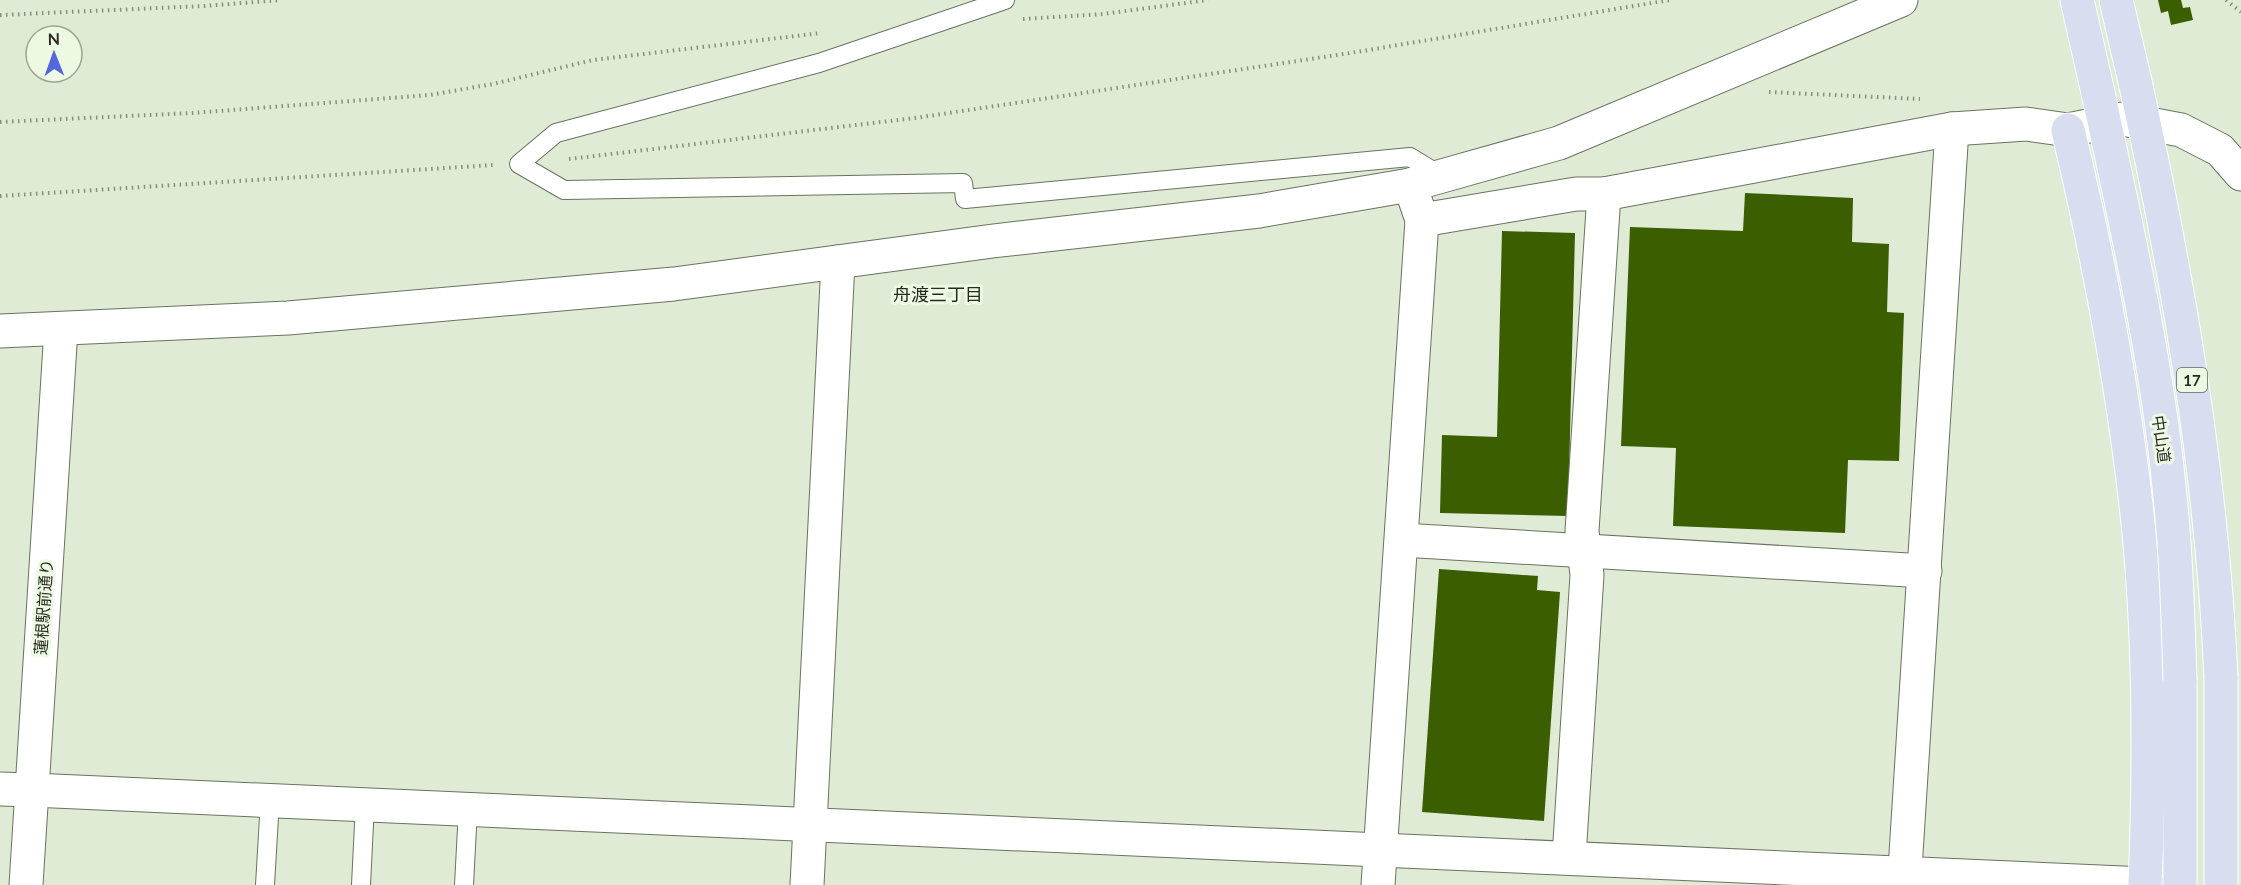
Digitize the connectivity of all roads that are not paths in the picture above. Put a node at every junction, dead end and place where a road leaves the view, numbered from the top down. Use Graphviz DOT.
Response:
graph roads {
  1 [pos="1005,0"];
  2 [pos="1901,0"];
  3 [pos="2077,0"];
  4 [pos="2116,0"];
  5 [pos="1952,129"];
  6 [pos="2068,130"];
  7 [pos="2241,174"];
  8 [pos="1441,176"];
  9 [pos="1410,184"];
  10 [pos="1604,194"];
  11 [pos="1422,220"];
  12 [pos="838,262"];
  13 [pos="61,329"];
  14 [pos="0,331"];
  15 [pos="1402,540"];
  16 [pos="1585,550"];
  17 [pos="1925,571"];
  18 [pos="16,789"];
  19 [pos="270,800"];
  20 [pos="365,804"];
  21 [pos="468,809"];
  22 [pos="812,824"];
  23 [pos="1380,850"];
  24 [pos="1569,857"];
  25 [pos="1905,879"];
  26 [pos="26,885"];
  27 [pos="265,885"];
  28 [pos="361,885"];
  29 [pos="464,885"];
  30 [pos="807,885"];
  31 [pos="1378,885"];
  32 [pos="2145,885"];
  33 [pos="2180,885"];
  34 [pos="2221,885"];
  1 -- 8 [label="lane"];
  2 -- 8 [label="street"];
  3 -- 33 [label="highway, 中山道 / 17, bridge"];
  4 -- 34 [label="highway, 17, bridge"];
  5 -- 6 [label="street"];
  5 -- 10 [label="street"];
  5 -- 17 [label="street"];
  6 -- 7 [label="street"];
  6 -- 32 [label="highway"];
  8 -- 9 [label="street"];
  9 -- 11 [label="street"];
  9 -- 12 [label="street"];
  10 -- 11 [label="street"];
  10 -- 16 [label="street"];
  11 -- 15 [label="street"];
  12 -- 13 [label="street"];
  12 -- 22 [label="street"];
  13 -- 14 [label="street"];
  13 -- 18 [label="street, 蓮根駅前通り"];
  15 -- 16 [label="street"];
  15 -- 23 [label="street"];
  16 -- 17 [label="street"];
  16 -- 24 [label="street"];
  17 -- 25 [label="street"];
  18 -- 19 [label="street"];
  18 -- 26 [label="street, 蓮根駅前通り"];
  19 -- 20 [label="street"];
  19 -- 27 [label="lane"];
  20 -- 21 [label="street"];
  20 -- 28 [label="lane"];
  21 -- 22 [label="street"];
  21 -- 29 [label="lane"];
  22 -- 23 [label="street"];
  22 -- 30 [label="street"];
  23 -- 24 [label="street"];
  23 -- 31 [label="street"];
  24 -- 25 [label="street"];
  25 -- 32 [label="street"];
}
